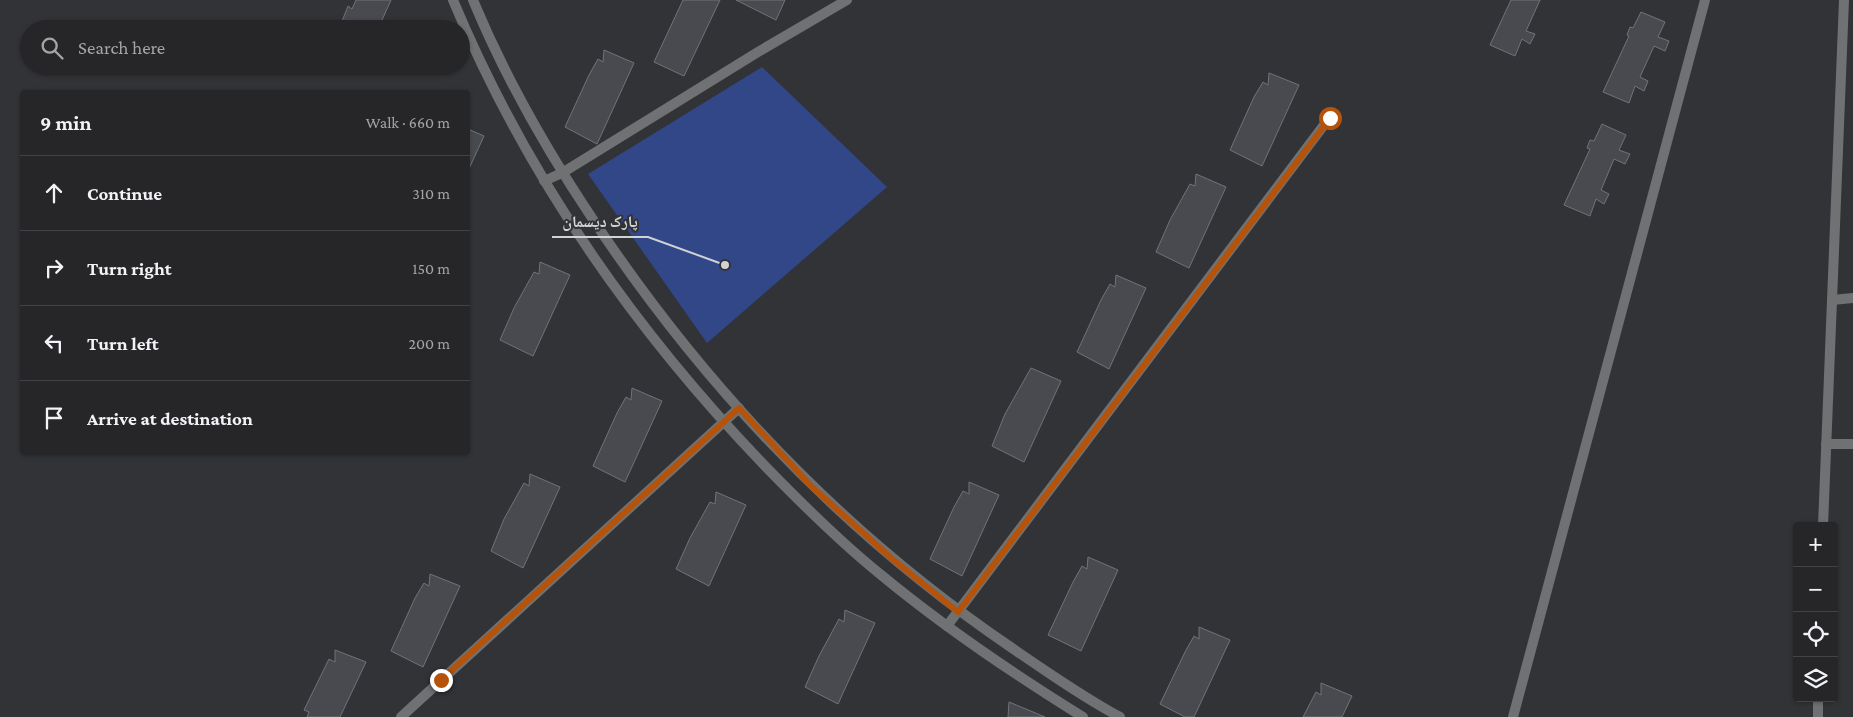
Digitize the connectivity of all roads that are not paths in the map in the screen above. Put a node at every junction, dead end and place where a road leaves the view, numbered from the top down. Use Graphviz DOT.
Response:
graph roads {
  1 [pos="453,0"];
  2 [pos="473,0"];
  3 [pos="847,0"];
  4 [pos="1705,0"];
  5 [pos="1844,0"];
  6 [pos="462,20"];
  7 [pos="470,40"];
  8 [pos="1330,118"];
  9 [pos="562,173"];
  10 [pos="544,181"];
  11 [pos="1853,298"];
  12 [pos="1832,300"];
  13 [pos="739,408"];
  14 [pos="724,423"];
  15 [pos="1826,444"];
  16 [pos="1853,444"];
  17 [pos="1824,522"];
  18 [pos="958,612"];
  19 [pos="947,626"];
  20 [pos="1818,702"];
  21 [pos="401,717"];
  22 [pos="1083,717"];
  23 [pos="1120,717"];
  24 [pos="1513,717"];
  25 [pos="1818,717"];
  1 -- 6 [label="street"];
  2 -- 9 [label="street"];
  3 -- 9 [label="street"];
  4 -- 24 [label="street"];
  5 -- 12 [label="street"];
  7 -- 10 [label="street"];
  8 -- 18 [label="street"];
  9 -- 10 [label="street"];
  9 -- 13 [label="street"];
  10 -- 14 [label="street"];
  11 -- 12 [label="street"];
  12 -- 15 [label="street"];
  13 -- 14 [label="street"];
  13 -- 18 [label="street"];
  14 -- 19 [label="street"];
  14 -- 21 [label="street"];
  15 -- 16 [label="street"];
  15 -- 17 [label="street"];
  18 -- 19 [label="street"];
  18 -- 23 [label="street"];
  19 -- 22 [label="street"];
  20 -- 25 [label="street"];
}
